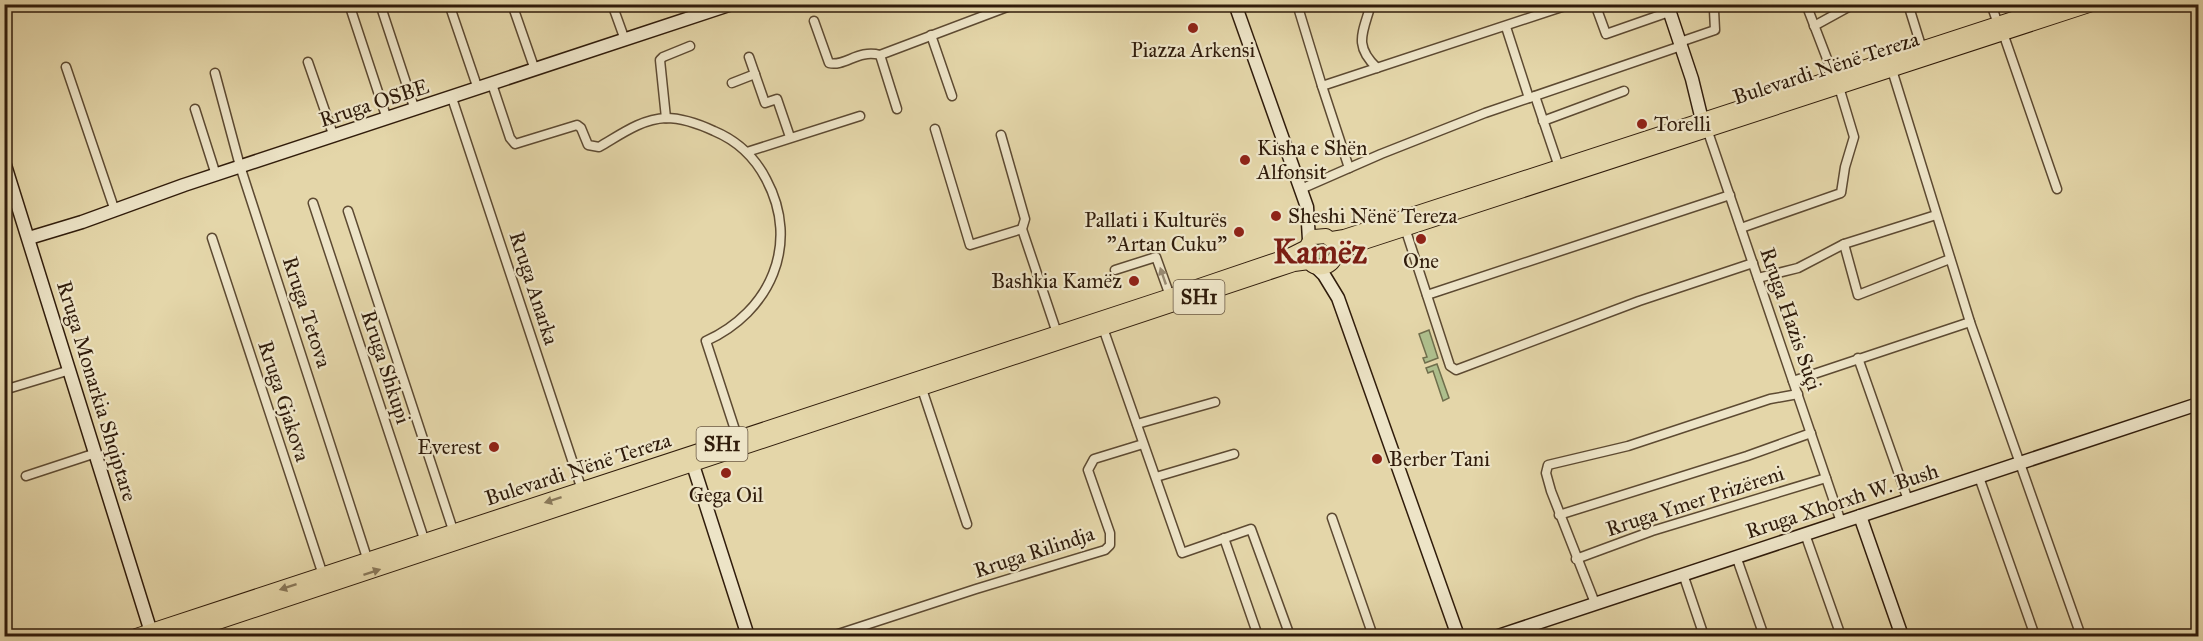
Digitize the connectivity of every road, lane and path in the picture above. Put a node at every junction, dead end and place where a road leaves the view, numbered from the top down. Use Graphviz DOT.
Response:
graph roads {
  1 [pos="349,4"];
  2 [pos="380,4"];
  3 [pos="449,4"];
  4 [pos="512,4"];
  5 [pos="612,4"];
  6 [pos="732,4"];
  7 [pos="1015,4"];
  8 [pos="1235,4"];
  9 [pos="1297,4"];
  10 [pos="1371,4"];
  11 [pos="1571,4"];
  12 [pos="1595,4"];
  13 [pos="1716,4"];
  14 [pos="1806,4"];
  15 [pos="1854,4"];
  16 [pos="1908,4"];
  17 [pos="1991,4"];
  18 [pos="2092,4"];
  19 [pos="2052,6"];
  20 [pos="1668,8"];
  21 [pos="692,11"];
  22 [pos="814,21"];
  23 [pos="1814,26"];
  24 [pos="1506,27"];
  25 [pos="2000,29"];
  26 [pos="931,35"];
  27 [pos="625,40"];
  28 [pos="1680,44"];
  29 [pos="690,46"];
  30 [pos="1922,49"];
  31 [pos="880,55"];
  32 [pos="749,57"];
  33 [pos="308,62"];
  34 [pos="66,67"];
  35 [pos="1377,68"];
  36 [pos="1892,69"];
  37 [pos="535,70"];
  38 [pos="214,73"];
  39 [pos="755,74"];
  40 [pos="732,82"];
  41 [pos="1836,82"];
  42 [pos="492,84"];
  43 [pos="1322,86"];
  44 [pos="478,89"];
  45 [pos="1624,91"];
  46 [pos="951,96"];
  47 [pos="1532,97"];
  48 [pos="452,98"];
  49 [pos="195,109"];
  50 [pos="897,109"];
  51 [pos="415,110"];
  52 [pos="860,116"];
  53 [pos="666,118"];
  54 [pos="387,119"];
  55 [pos="1543,121"];
  56 [pos="1705,124"];
  57 [pos="935,129"];
  58 [pos="1001,135"];
  59 [pos="334,137"];
  60 [pos="790,137"];
  61 [pos="747,152"];
  62 [pos="4,162"];
  63 [pos="240,166"];
  64 [pos="1558,167"];
  65 [pos="1349,168"];
  66 [pos="216,175"];
  67 [pos="1301,189"];
  68 [pos="2056,189"];
  69 [pos="1730,195"];
  70 [pos="313,203"];
  71 [pos="1307,207"];
  72 [pos="115,211"];
  73 [pos="348,211"];
  74 [pos="1936,215"];
  75 [pos="1405,228"];
  76 [pos="1741,228"];
  77 [pos="1022,229"];
  78 [pos="1329,237"];
  79 [pos="29,238"];
  80 [pos="212,238"];
  81 [pos="1307,244"];
  82 [pos="1844,244"];
  83 [pos="1336,259"];
  84 [pos="1950,260"];
  85 [pos="1753,263"];
  86 [pos="1312,264"];
  87 [pos="1115,270"];
  88 [pos="1758,278"];
  89 [pos="1426,295"];
  90 [pos="1170,296"];
  91 [pos="1338,298"];
  92 [pos="1970,322"];
  93 [pos="1101,323"];
  94 [pos="1057,333"];
  95 [pos="1858,358"];
  96 [pos="70,370"];
  97 [pos="1793,381"];
  98 [pos="922,389"];
  99 [pos="4,390"];
  100 [pos="1798,394"];
  101 [pos="1215,402"];
  102 [pos="2199,404"];
  103 [pos="1137,424"];
  104 [pos="1811,433"];
  105 [pos="738,439"];
  106 [pos="1143,444"];
  107 [pos="96,453"];
  108 [pos="1234,454"];
  109 [pos="2020,464"];
  110 [pos="693,465"];
  111 [pos="26,476"];
  112 [pos="1156,477"];
  113 [pos="1979,477"];
  114 [pos="1826,478"];
  115 [pos="582,490"];
  116 [pos="1908,500"];
  117 [pos="1559,515"];
  118 [pos="1860,516"];
  119 [pos="1332,518"];
  120 [pos="1842,522"];
  121 [pos="967,524"];
  122 [pos="454,532"];
  123 [pos="1805,534"];
  124 [pos="1224,538"];
  125 [pos="425,542"];
  126 [pos="1736,556"];
  127 [pos="1576,559"];
  128 [pos="368,561"];
  129 [pos="1683,574"];
  130 [pos="322,575"];
  131 [pos="1595,603"];
  132 [pos="151,632"];
  133 [pos="136,636"];
  134 [pos="176,636"];
  135 [pos="748,636"];
  136 [pos="832,636"];
  137 [pos="1258,636"];
  138 [pos="1290,636"];
  139 [pos="1373,636"];
  140 [pos="1458,636"];
  141 [pos="1498,636"];
  142 [pos="1704,636"];
  143 [pos="1764,636"];
  144 [pos="1841,636"];
  145 [pos="1902,636"];
  146 [pos="2035,636"];
  147 [pos="2081,636"];
  1 -- 54 [label="street"];
  2 -- 51 [label="street"];
  3 -- 44 [label="street"];
  4 -- 37 [label="street"];
  5 -- 27 [label="street"];
  6 -- 21 [label="street, Rruga OSBE"];
  7 -- 26 [label="street"];
  8 -- 67 [label="street"];
  9 -- 43 [label="street"];
  10 -- 35 [label="street"];
  11 -- 24 [label="street"];
  12 -- 20 [label="street"];
  13 -- 28 [label="street"];
  14 -- 23 [label="street"];
  15 -- 23 [label="street"];
  16 -- 30 [label="street"];
  17 -- 25 [label="street"];
  18 -- 25 [label="main road, Bulevardi Nënë Tereza / SH1"];
  19 -- 25 [label="main road, Bulevardi Nënë Tereza / SH1"];
  20 -- 28 [label="street"];
  21 -- 27 [label="street, Rruga OSBE"];
  22 -- 31 [label="street"];
  23 -- 41 [label="street"];
  24 -- 35 [label="street"];
  24 -- 47 [label="street"];
  25 -- 30 [label="main road, Bulevardi Nënë Tereza / SH1"];
  25 -- 36 [label="main road, Bulevardi Nënë Tereza / SH1"];
  25 -- 68 [label="street"];
  26 -- 31 [label="street"];
  26 -- 46 [label="street"];
  27 -- 37 [label="street, Rruga OSBE"];
  28 -- 47 [label="street"];
  28 -- 56 [label="street"];
  29 -- 53 [label="street"];
  30 -- 41 [label="main road, Bulevardi Nënë Tereza / SH1"];
  31 -- 50 [label="street"];
  32 -- 39 [label="street"];
  33 -- 59 [label="street"];
  34 -- 72 [label="street"];
  35 -- 43 [label="street"];
  36 -- 41 [label="main road, Bulevardi Nënë Tereza / SH1"];
  36 -- 74 [label="street"];
  37 -- 42 [label="street, Rruga OSBE"];
  38 -- 63 [label="street, Rruga Tetova"];
  39 -- 40 [label="street"];
  39 -- 60 [label="street"];
  41 -- 56 [label="main road, Bulevardi Nënë Tereza / SH1"];
  41 -- 76 [label="street"];
  42 -- 44 [label="street, Rruga OSBE"];
  42 -- 53 [label="street"];
  43 -- 65 [label="street"];
  44 -- 48 [label="street, Rruga OSBE"];
  45 -- 55 [label="street"];
  47 -- 55 [label="street"];
  47 -- 65 [label="street"];
  48 -- 51 [label="street, Rruga OSBE"];
  48 -- 115 [label="street, Rruga Anarka"];
  49 -- 66 [label="street"];
  51 -- 54 [label="street, Rruga OSBE"];
  52 -- 60 [label="street"];
  53 -- 61 [label="street"];
  54 -- 59 [label="street, Rruga OSBE"];
  55 -- 64 [label="street"];
  56 -- 64 [label="main road, Bulevardi Nënë Tereza / SH1"];
  56 -- 69 [label="street, Rruga Hazis Suçi"];
  56 -- 75 [label="main road, Bulevardi Nënë Tereza / SH1"];
  57 -- 77 [label="street"];
  58 -- 77 [label="street"];
  59 -- 63 [label="street, Rruga OSBE"];
  60 -- 61 [label="street"];
  61 -- 105 [label="street"];
  62 -- 79 [label="street, Rruga Monarkia Shqiptare"];
  63 -- 66 [label="street, Rruga OSBE"];
  63 -- 128 [label="street, Rruga Tetova"];
  64 -- 78 [label="main road, Bulevardi Nënë Tereza / SH1"];
  65 -- 67 [label="street"];
  66 -- 72 [label="street, Rruga OSBE"];
  67 -- 71 [label="street"];
  69 -- 76 [label="street, Rruga Hazis Suçi"];
  69 -- 89 [label="street"];
  70 -- 125 [label="street, Rruga Shkupi"];
  71 -- 78 [label="street"];
  71 -- 81 [label="street"];
  72 -- 79 [label="street, Rruga OSBE"];
  73 -- 122 [label="street"];
  74 -- 82 [label="street"];
  74 -- 84 [label="street"];
  75 -- 83 [label="main road, Bulevardi Nënë Tereza / SH1"];
  75 -- 89 [label="street"];
  76 -- 85 [label="street, Rruga Hazis Suçi"];
  77 -- 94 [label="street"];
  78 -- 81 [label="main road, Bulevardi Nënë Tereza / SH1"];
  78 -- 83 [label="main road"];
  79 -- 96 [label="street, Rruga Monarkia Shqiptare"];
  80 -- 130 [label="street, Rruga Gjakova"];
  81 -- 86 [label="main road"];
  81 -- 90 [label="main road, Bulevardi Nënë Tereza / SH1"];
  82 -- 84 [label="street"];
  82 -- 88 [label="street"];
  83 -- 86 [label="main road, Bulevardi Nënë Tereza / SH1"];
  83 -- 91 [label="street"];
  84 -- 92 [label="street"];
  85 -- 88 [label="street, Rruga Hazis Suçi"];
  85 -- 89 [label="street"];
  86 -- 91 [label="street"];
  86 -- 93 [label="main road, Bulevardi Nënë Tereza / SH1"];
  90 -- 87 [label="street, one-way"];
  88 -- 97 [label="street, Rruga Hazis Suçi"];
  90 -- 93 [label="main road, Bulevardi Nënë Tereza / SH1"];
  91 -- 140 [label="street"];
  92 -- 95 [label="street"];
  92 -- 109 [label="street"];
  93 -- 94 [label="main road, Bulevardi Nënë Tereza / SH1"];
  93 -- 98 [label="main road, Bulevardi Nënë Tereza / SH1"];
  93 -- 103 [label="street"];
  94 -- 105 [label="main road, Bulevardi Nënë Tereza / SH1"];
  95 -- 97 [label="street"];
  95 -- 116 [label="street"];
  96 -- 99 [label="street"];
  96 -- 107 [label="street, Rruga Monarkia Shqiptare"];
  97 -- 100 [label="street, Rruga Hazis Suçi"];
  98 -- 110 [label="main road, Bulevardi Nënë Tereza / SH1"];
  98 -- 121 [label="street"];
  100 -- 104 [label="street, Rruga Hazis Suçi"];
  100 -- 117 [label="street"];
  101 -- 103 [label="street"];
  102 -- 109 [label="street, Rruga Xhorxh W. Bush"];
  103 -- 106 [label="street"];
  104 -- 114 [label="street, Rruga Hazis Suçi"];
  104 -- 117 [label="street"];
  105 -- 115 [label="main road, Bulevardi Nënë Tereza / SH1"];
  106 -- 112 [label="street"];
  106 -- 136 [label="street, Rruga Rilindja"];
  107 -- 111 [label="street"];
  107 -- 132 [label="street, Rruga Monarkia Shqiptare"];
  108 -- 112 [label="street"];
  109 -- 113 [label="street, Rruga Xhorxh W. Bush"];
  109 -- 147 [label="street"];
  134 -- 110 [label="main road, Bulevardi Nënë Tereza / SH1, one-way"];
  110 -- 135 [label="street"];
  112 -- 124 [label="street"];
  113 -- 116 [label="street, Rruga Xhorxh W. Bush"];
  113 -- 146 [label="street"];
  114 -- 120 [label="street, Rruga Hazis Suçi"];
  114 -- 127 [label="street, Rruga Ymer Prizëreni"];
  115 -- 122 [label="main road, Bulevardi Nënë Tereza / SH1, one-way"];
  116 -- 118 [label="street, Rruga Xhorxh W. Bush"];
  117 -- 127 [label="street"];
  118 -- 120 [label="street, Rruga Xhorxh W. Bush"];
  118 -- 145 [label="street"];
  119 -- 139 [label="street"];
  120 -- 123 [label="street, Rruga Xhorxh W. Bush"];
  122 -- 125 [label="main road, Bulevardi Nënë Tereza / SH1"];
  123 -- 126 [label="street, Rruga Xhorxh W. Bush"];
  123 -- 144 [label="street"];
  124 -- 137 [label="street"];
  124 -- 138 [label="street"];
  125 -- 128 [label="main road, Bulevardi Nënë Tereza / SH1"];
  126 -- 129 [label="street, Rruga Xhorxh W. Bush"];
  126 -- 143 [label="street"];
  127 -- 131 [label="street"];
  128 -- 130 [label="main road, Bulevardi Nënë Tereza / SH1"];
  129 -- 131 [label="street, Rruga Xhorxh W. Bush"];
  129 -- 142 [label="street"];
  130 -- 132 [label="main road, Bulevardi Nënë Tereza / SH1, one-way"];
  131 -- 141 [label="street, Rruga Xhorxh W. Bush"];
  132 -- 133 [label="main road, Bulevardi Nënë Tereza / SH1"];
}
